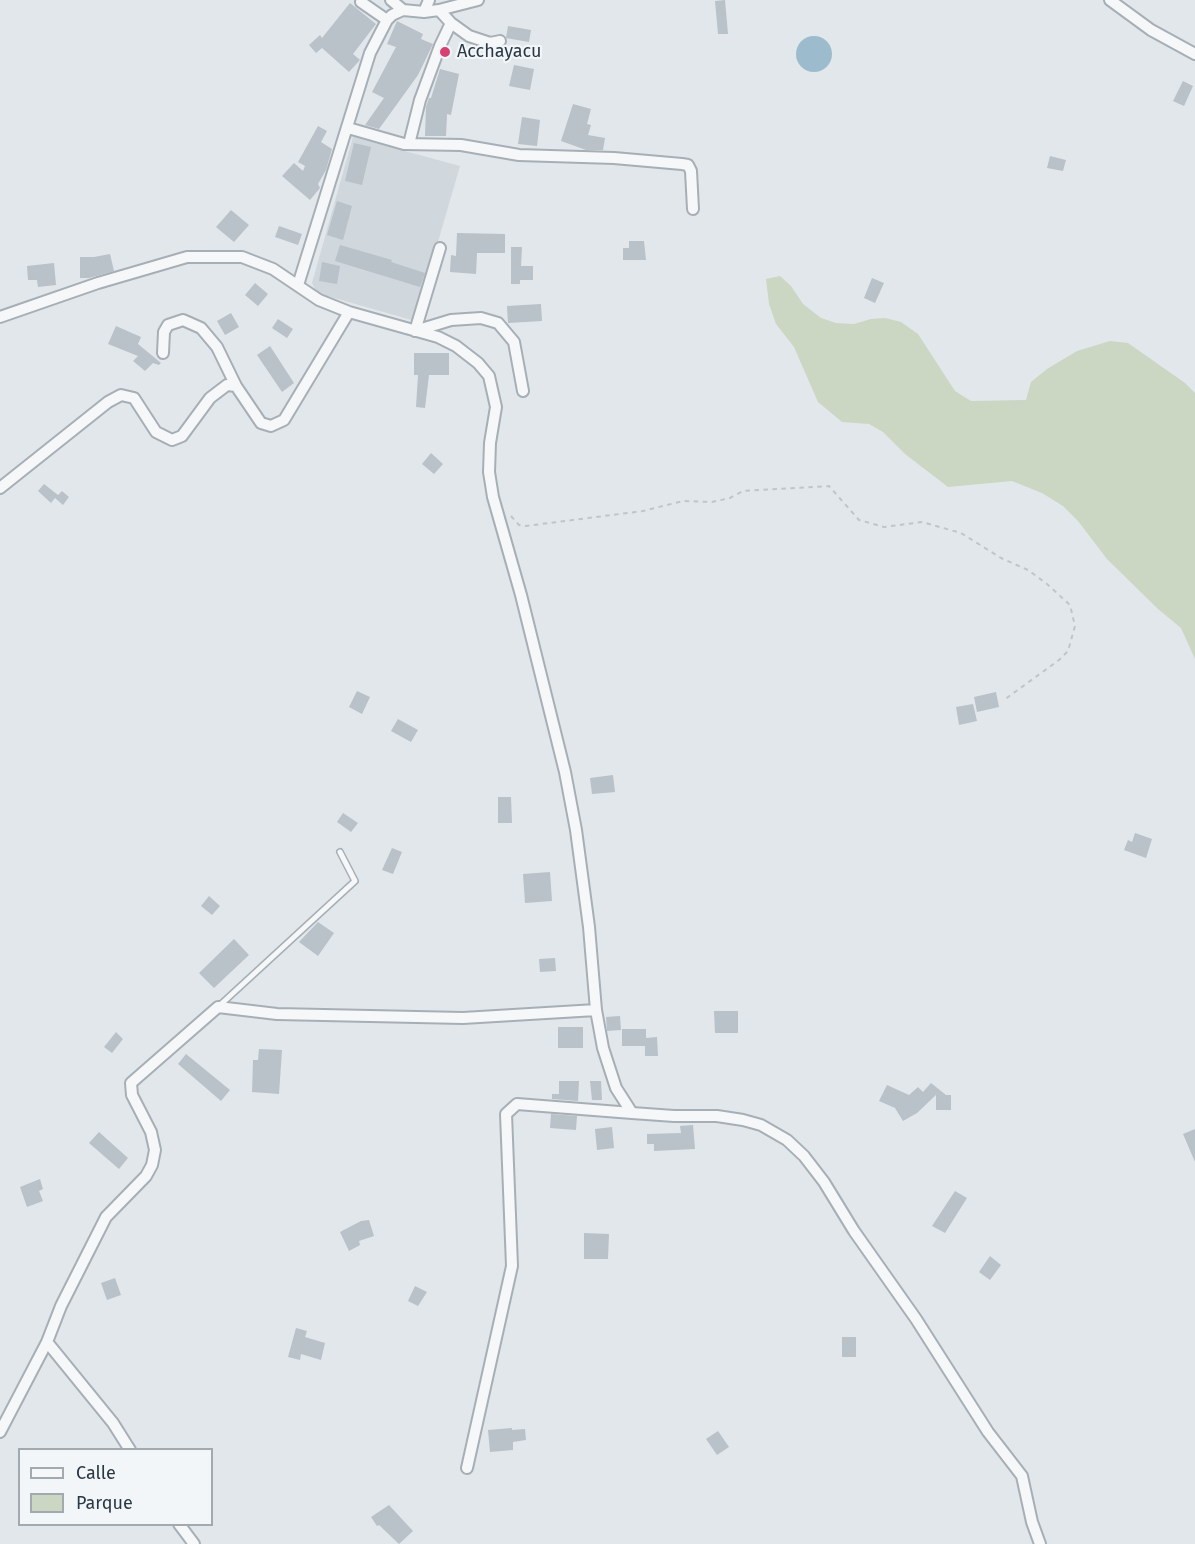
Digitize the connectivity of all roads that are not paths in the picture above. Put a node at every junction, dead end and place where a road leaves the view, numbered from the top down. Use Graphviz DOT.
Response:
graph roads {
  1 [pos="391,0"];
  2 [pos="429,0"];
  3 [pos="478,0"];
  4 [pos="1110,0"];
  5 [pos="361,2"];
  6 [pos="403,10"];
  7 [pos="439,10"];
  8 [pos="424,12"];
  9 [pos="387,20"];
  10 [pos="451,22"];
  11 [pos="500,41"];
  12 [pos="1195,54"];
  13 [pos="348,128"];
  14 [pos="410,140"];
  15 [pos="693,209"];
  16 [pos="440,248"];
  17 [pos="298,285"];
  18 [pos="350,312"];
  19 [pos="0,317"];
  20 [pos="415,331"];
  21 [pos="164,353"];
  22 [pos="236,386"];
  23 [pos="524,391"];
  24 [pos="0,488"];
  25 [pos="340,852"];
  26 [pos="218,1007"];
  27 [pos="596,1010"];
  28 [pos="632,1113"];
  29 [pos="47,1342"];
  30 [pos="0,1432"];
  31 [pos="129,1448"];
  32 [pos="467,1468"];
  33 [pos="180,1526"];
  34 [pos="194,1544"];
  35 [pos="1040,1544"];
  1 -- 6 [label="street"];
  2 -- 8 [label="street"];
  3 -- 7 [label="street"];
  4 -- 12 [label="street"];
  5 -- 9 [label="street"];
  6 -- 8 [label="street"];
  6 -- 9 [label="street"];
  7 -- 8 [label="street"];
  7 -- 10 [label="street"];
  9 -- 13 [label="street"];
  10 -- 11 [label="street"];
  10 -- 14 [label="street"];
  13 -- 15 [label="street"];
  13 -- 17 [label="street"];
  16 -- 20 [label="street"];
  17 -- 18 [label="street"];
  17 -- 19 [label="street"];
  18 -- 20 [label="street"];
  18 -- 22 [label="street"];
  20 -- 23 [label="street"];
  20 -- 27 [label="street"];
  21 -- 22 [label="street"];
  22 -- 24 [label="street"];
  25 -- 26 [label="lane"];
  26 -- 27 [label="street"];
  26 -- 29 [label="street"];
  27 -- 28 [label="street"];
  28 -- 32 [label="street"];
  28 -- 35 [label="street"];
  29 -- 30 [label="street"];
  29 -- 31 [label="street"];
  33 -- 34 [label="street"];
}
